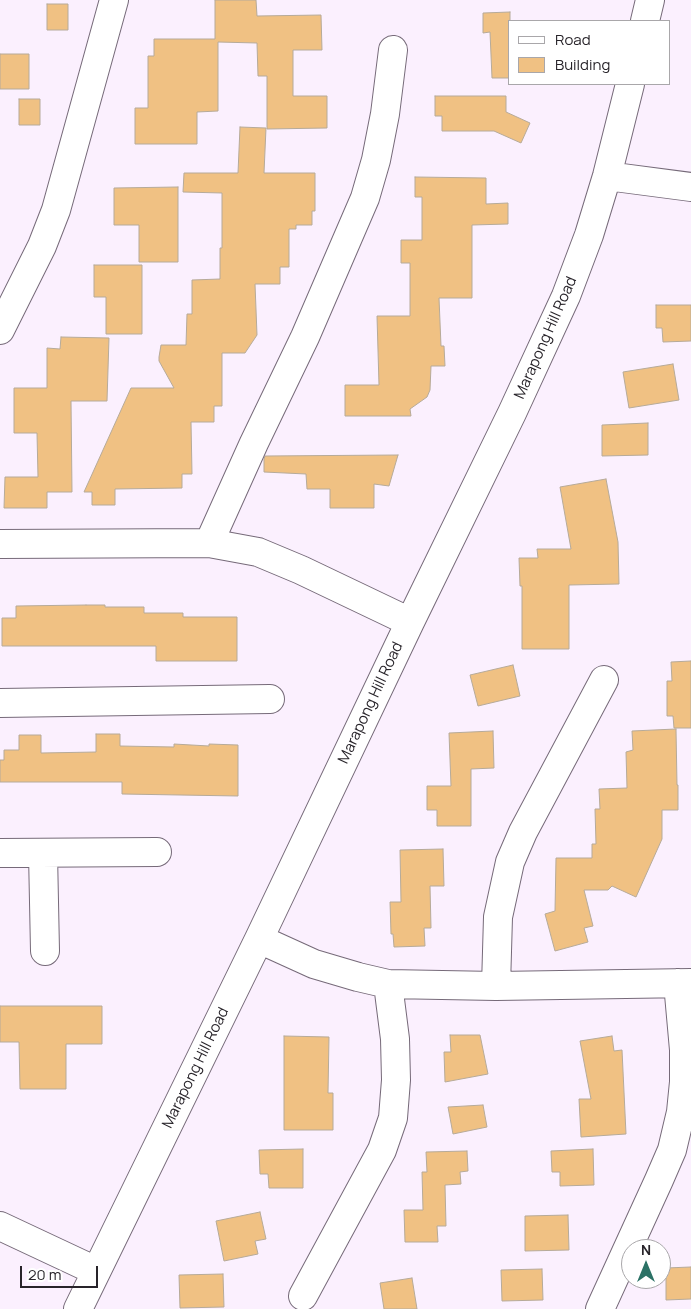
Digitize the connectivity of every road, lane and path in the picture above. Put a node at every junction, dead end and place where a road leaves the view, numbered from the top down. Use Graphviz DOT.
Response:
graph roads {
  1 [pos="114,0"];
  2 [pos="650,0"];
  3 [pos="645,20"];
  4 [pos="392,50"];
  5 [pos="630,85"];
  6 [pos="607,176"];
  7 [pos="691,187"];
  8 [pos="0,330"];
  9 [pos="209,543"];
  10 [pos="0,544"];
  11 [pos="410,622"];
  12 [pos="604,680"];
  13 [pos="270,699"];
  14 [pos="0,704"];
  15 [pos="157,852"];
  16 [pos="0,853"];
  17 [pos="43,853"];
  18 [pos="259,939"];
  19 [pos="45,951"];
  20 [pos="684,983"];
  21 [pos="388,984"];
  22 [pos="496,986"];
  23 [pos="0,1226"];
  24 [pos="96,1271"];
  25 [pos="303,1296"];
  26 [pos="78,1309"];
  27 [pos="600,1309"];
  1 -- 8 [label="street"];
  2 -- 3 [label="street"];
  4 -- 9 [label="street"];
  5 -- 6 [label="street, Marapong Hill Road"];
  6 -- 7 [label="street"];
  6 -- 11 [label="street, Marapong Hill Road"];
  9 -- 10 [label="street"];
  9 -- 11 [label="street"];
  11 -- 18 [label="street, Marapong Hill Road"];
  12 -- 22 [label="street"];
  13 -- 14 [label="street"];
  15 -- 17 [label="street"];
  16 -- 17 [label="street"];
  17 -- 19 [label="street"];
  18 -- 21 [label="street"];
  18 -- 24 [label="street, Marapong Hill Road"];
  20 -- 22 [label="street"];
  20 -- 27 [label="street"];
  21 -- 22 [label="street"];
  21 -- 25 [label="street"];
  23 -- 24 [label="street"];
  24 -- 26 [label="street, Marapong Hill Road"];
}
